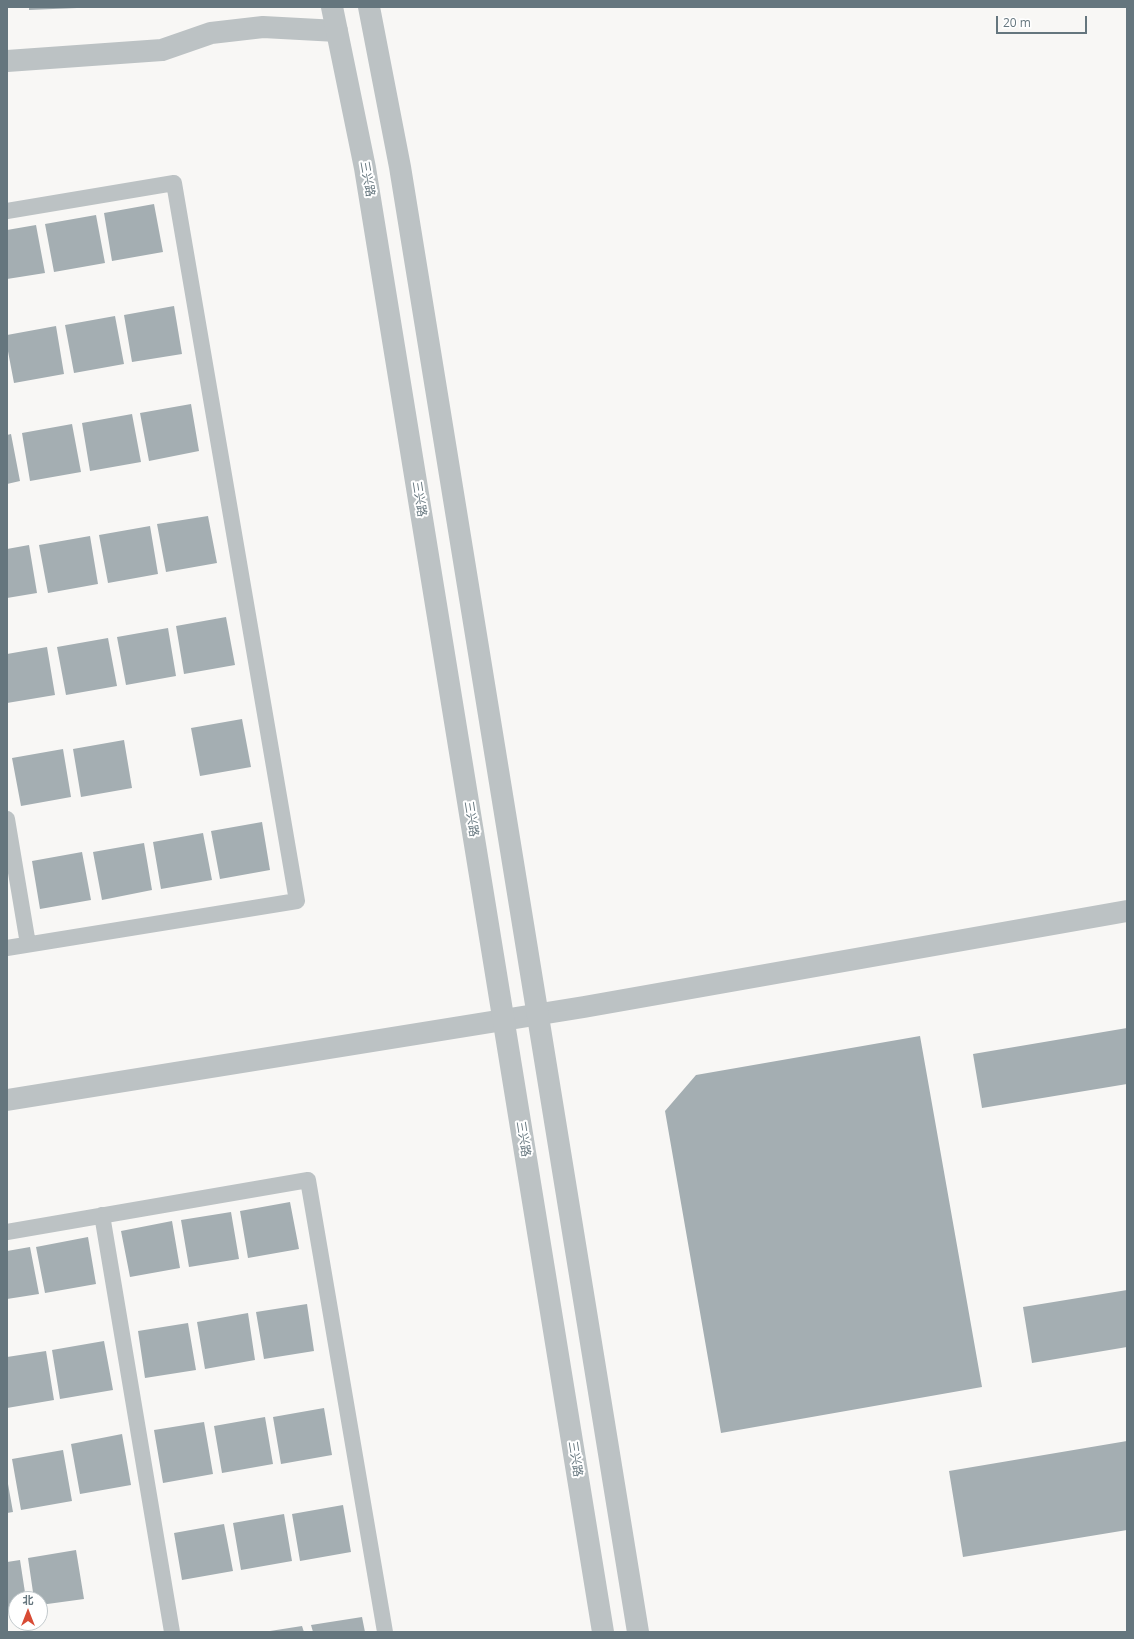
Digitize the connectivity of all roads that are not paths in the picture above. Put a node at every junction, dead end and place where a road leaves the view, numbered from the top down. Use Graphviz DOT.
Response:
graph roads {
  1 [pos="332,7"];
  2 [pos="369,7"];
  3 [pos="337,31"];
  4 [pos="7,61"];
  5 [pos="7,211"];
  6 [pos="7,819"];
  7 [pos="1127,912"];
  8 [pos="28,944"];
  9 [pos="7,948"];
  10 [pos="538,1014"];
  11 [pos="503,1020"];
  12 [pos="7,1100"];
  13 [pos="102,1215"];
  14 [pos="7,1232"];
  15 [pos="172,1632"];
  16 [pos="385,1632"];
  17 [pos="603,1632"];
  18 [pos="638,1632"];
  1 -- 3 [label="street, 三兴路"];
  2 -- 10 [label="street"];
  3 -- 4 [label="street"];
  3 -- 11 [label="street, 三兴路"];
  5 -- 8 [label="lane"];
  6 -- 8 [label="lane"];
  7 -- 10 [label="street"];
  8 -- 9 [label="lane"];
  10 -- 11 [label="street"];
  10 -- 18 [label="street"];
  11 -- 12 [label="street"];
  11 -- 17 [label="street, 三兴路"];
  13 -- 14 [label="lane"];
  13 -- 15 [label="lane"];
  13 -- 16 [label="lane"];
}
